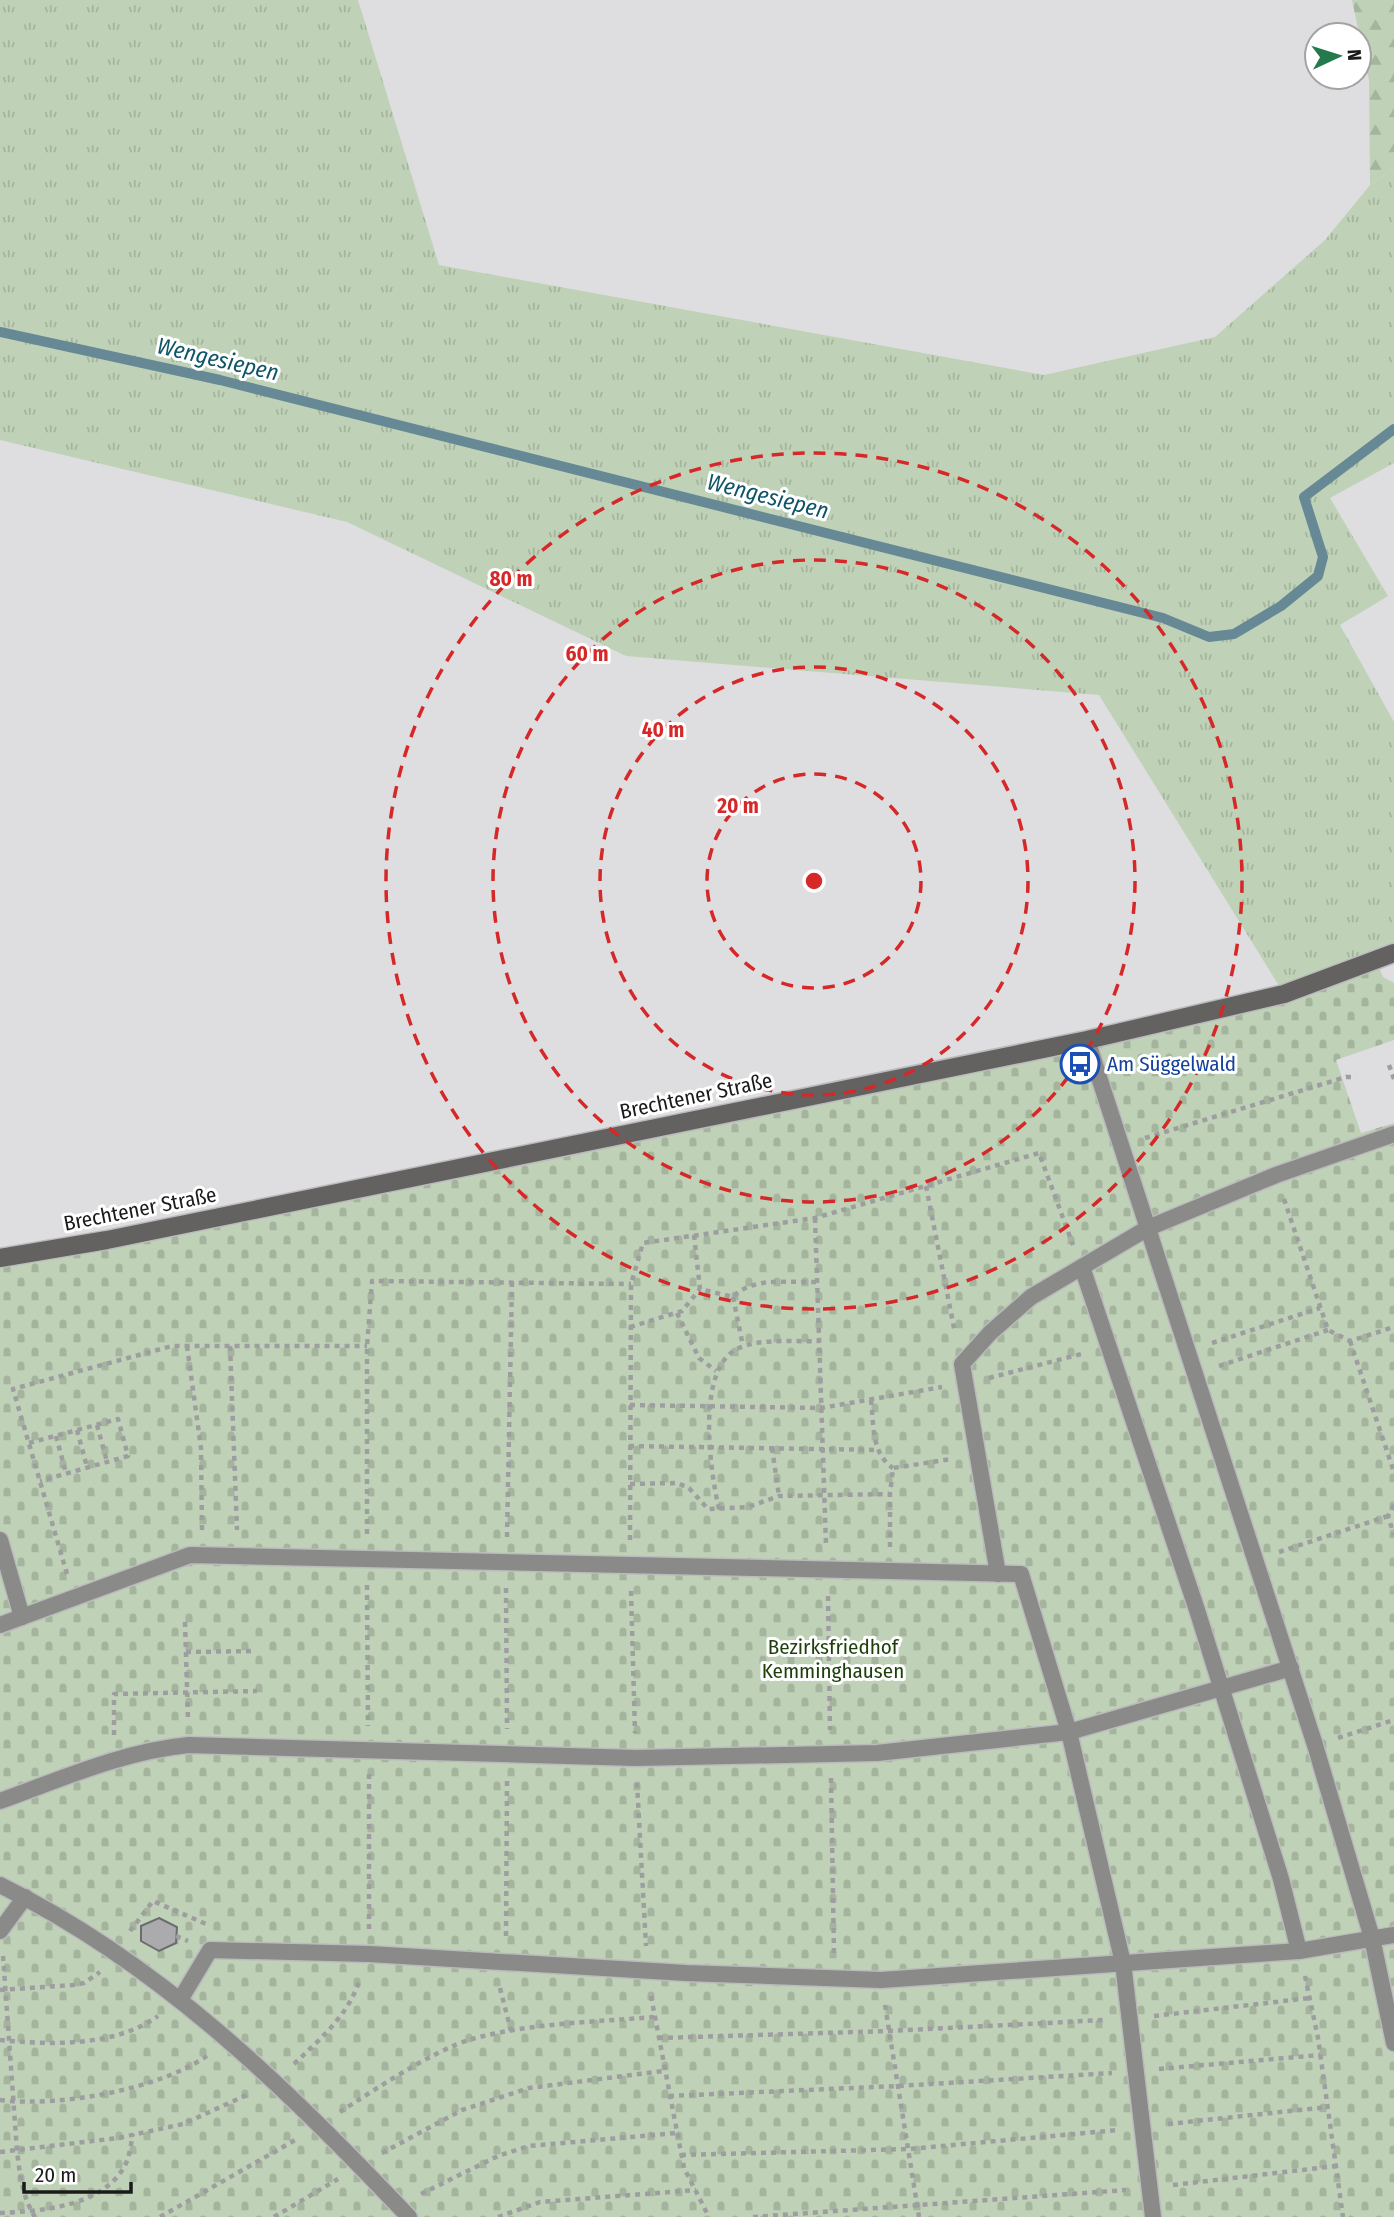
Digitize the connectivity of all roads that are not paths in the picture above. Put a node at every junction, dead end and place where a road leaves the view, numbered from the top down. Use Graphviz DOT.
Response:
graph roads {
  1 [pos="1394,953"];
  2 [pos="1087,1040"];
  3 [pos="1394,1134"];
  4 [pos="1148,1228"];
  5 [pos="0,1258"];
  6 [pos="1082,1267"];
  7 [pos="0,1540"];
  8 [pos="998,1574"];
  9 [pos="22,1617"];
  10 [pos="0,1625"];
  11 [pos="1291,1668"];
  12 [pos="1222,1689"];
  13 [pos="1069,1732"];
  14 [pos="0,1801"];
  15 [pos="0,1885"];
  16 [pos="25,1898"];
  17 [pos="0,1931"];
  18 [pos="1394,1935"];
  19 [pos="1372,1938"];
  20 [pos="1299,1951"];
  21 [pos="1123,1963"];
  22 [pos="180,2000"];
  23 [pos="1394,2043"];
  24 [pos="404,2211"];
  25 [pos="1153,2217"];
  1 -- 2 [label="street, Brechtener Straße"];
  2 -- 4 [label="lane"];
  2 -- 5 [label="street, Brechtener Straße"];
  3 -- 4 [label="lane"];
  4 -- 6 [label="lane"];
  4 -- 11 [label="lane"];
  6 -- 8 [label="lane"];
  6 -- 12 [label="lane"];
  7 -- 9 [label="lane"];
  8 -- 9 [label="lane"];
  8 -- 13 [label="lane"];
  9 -- 10 [label="lane"];
  11 -- 12 [label="lane"];
  11 -- 19 [label="lane"];
  12 -- 13 [label="lane"];
  12 -- 20 [label="lane"];
  13 -- 14 [label="lane"];
  13 -- 21 [label="lane"];
  15 -- 16 [label="lane"];
  16 -- 17 [label="lane"];
  16 -- 22 [label="lane"];
  18 -- 19 [label="lane"];
  19 -- 20 [label="lane"];
  19 -- 23 [label="lane"];
  20 -- 21 [label="lane"];
  21 -- 22 [label="lane"];
  21 -- 25 [label="lane"];
  22 -- 24 [label="lane"];
}
